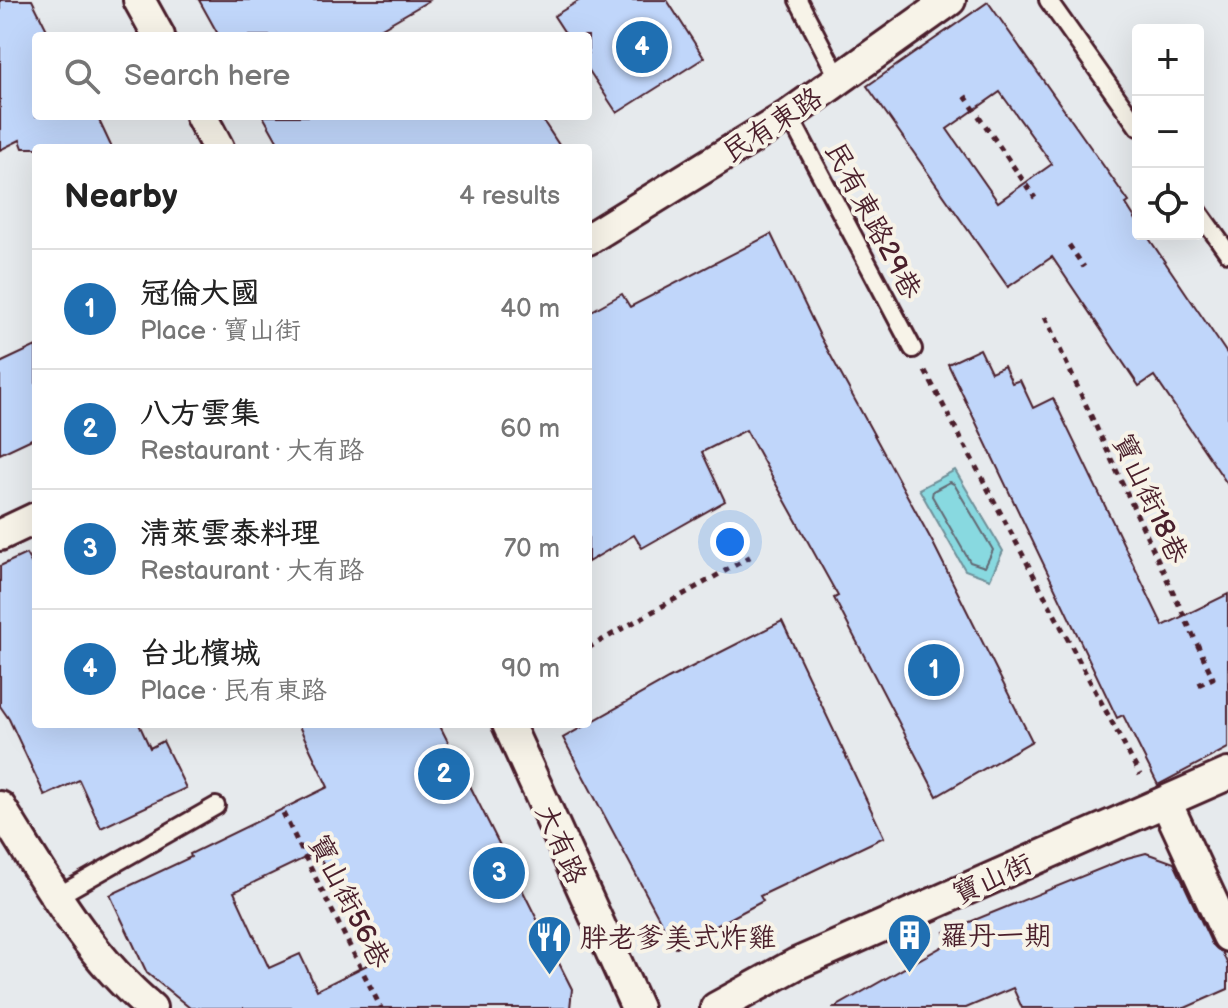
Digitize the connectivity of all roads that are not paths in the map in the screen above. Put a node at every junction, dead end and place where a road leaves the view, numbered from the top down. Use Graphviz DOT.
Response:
graph roads {
  1 [pos="139,0"];
  2 [pos="798,0"];
  3 [pos="950,0"];
  4 [pos="1048,0"];
  5 [pos="157,32"];
  6 [pos="839,79"];
  7 [pos="789,115"];
  8 [pos="1132,119"];
  9 [pos="203,120"];
  10 [pos="216,144"];
  11 [pos="1204,219"];
  12 [pos="592,237"];
  13 [pos="1228,253"];
  14 [pos="913,349"];
  15 [pos="32,520"];
  16 [pos="0,535"];
  17 [pos="510,728"];
  18 [pos="1228,774"];
  19 [pos="1162,804"];
  20 [pos="216,806"];
  21 [pos="0,807"];
  22 [pos="56,897"];
  23 [pos="1228,936"];
  24 [pos="151,1008"];
  25 [pos="637,1008"];
  26 [pos="716,1008"];
  1 -- 5 [label="street"];
  2 -- 6 [label="lane"];
  3 -- 6 [label="street, 民有東路"];
  4 -- 8 [label="lane"];
  6 -- 7 [label="street, 民有東路"];
  7 -- 12 [label="street, 民有東路"];
  7 -- 14 [label="lane, 民有東路29巷"];
  9 -- 10 [label="street"];
  11 -- 13 [label="lane"];
  15 -- 16 [label="street"];
  17 -- 25 [label="street, 大有路"];
  18 -- 19 [label="street, 寶山街"];
  19 -- 23 [label="street"];
  19 -- 26 [label="street, 寶山街"];
  20 -- 22 [label="lane"];
  21 -- 22 [label="street"];
  22 -- 24 [label="street"];
}
